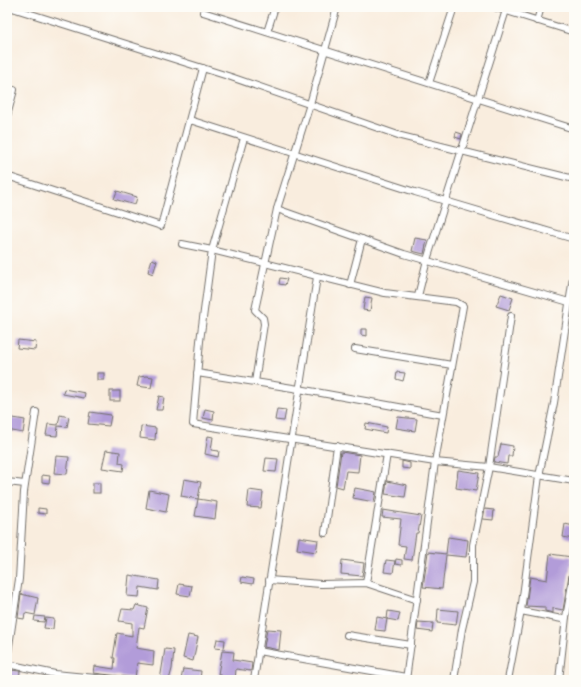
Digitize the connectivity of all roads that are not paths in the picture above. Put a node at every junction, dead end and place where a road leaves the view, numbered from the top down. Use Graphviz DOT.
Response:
graph roads {
  1 [pos="9,7"];
  2 [pos="275,7"];
  3 [pos="337,7"];
  4 [pos="454,7"];
  5 [pos="494,7"];
  6 [pos="541,7"];
  7 [pos="506,9"];
  8 [pos="203,12"];
  9 [pos="537,21"];
  10 [pos="268,32"];
  11 [pos="574,32"];
  12 [pos="324,50"];
  13 [pos="203,68"];
  14 [pos="429,83"];
  15 [pos="14,90"];
  16 [pos="477,98"];
  17 [pos="310,104"];
  18 [pos="7,116"];
  19 [pos="190,120"];
  20 [pos="574,129"];
  21 [pos="244,138"];
  22 [pos="461,151"];
  23 [pos="294,154"];
  24 [pos="7,176"];
  25 [pos="574,179"];
  26 [pos="446,201"];
  27 [pos="277,209"];
  28 [pos="362,239"];
  29 [pos="574,239"];
  30 [pos="182,244"];
  31 [pos="212,250"];
  32 [pos="427,260"];
  33 [pos="265,262"];
  34 [pos="574,271"];
  35 [pos="317,277"];
  36 [pos="350,285"];
  37 [pos="418,296"];
  38 [pos="569,302"];
  39 [pos="571,313"];
  40 [pos="511,316"];
  41 [pos="355,349"];
  42 [pos="452,365"];
  43 [pos="197,373"];
  44 [pos="255,382"];
  45 [pos="299,389"];
  46 [pos="36,412"];
  47 [pos="444,415"];
  48 [pos="291,438"];
  49 [pos="337,446"];
  50 [pos="387,454"];
  51 [pos="435,462"];
  52 [pos="489,467"];
  53 [pos="539,476"];
  54 [pos="574,481"];
  55 [pos="7,482"];
  56 [pos="25,484"];
  57 [pos="325,533"];
  58 [pos="574,573"];
  59 [pos="270,580"];
  60 [pos="366,583"];
  61 [pos="417,600"];
  62 [pos="521,612"];
  63 [pos="566,617"];
  64 [pos="347,635"];
  65 [pos="411,645"];
  66 [pos="258,651"];
  67 [pos="7,659"];
  68 [pos="7,664"];
  69 [pos="54,677"];
  70 [pos="406,678"];
  71 [pos="116,680"];
  72 [pos="254,680"];
  73 [pos="454,680"];
  74 [pos="508,680"];
  75 [pos="559,680"];
  1 -- 13 [label="street"];
  2 -- 10 [label="street"];
  3 -- 12 [label="street"];
  4 -- 14 [label="street"];
  5 -- 7 [label="street"];
  6 -- 9 [label="street"];
  7 -- 9 [label="street"];
  7 -- 16 [label="street"];
  8 -- 10 [label="street"];
  9 -- 11 [label="street"];
  10 -- 12 [label="street"];
  12 -- 14 [label="street"];
  12 -- 17 [label="street"];
  13 -- 17 [label="street"];
  13 -- 19 [label="street"];
  14 -- 16 [label="street"];
  15 -- 18 [label="street"];
  16 -- 20 [label="street"];
  16 -- 22 [label="street"];
  17 -- 22 [label="street"];
  17 -- 23 [label="street"];
  19 -- 21 [label="street"];
  19 -- 24 [label="street"];
  21 -- 23 [label="street"];
  21 -- 31 [label="street"];
  22 -- 25 [label="street"];
  22 -- 26 [label="street"];
  23 -- 26 [label="street"];
  23 -- 27 [label="street"];
  26 -- 29 [label="street"];
  26 -- 32 [label="street"];
  27 -- 28 [label="street"];
  27 -- 33 [label="street"];
  28 -- 32 [label="street"];
  28 -- 36 [label="street"];
  30 -- 31 [label="street"];
  31 -- 33 [label="street"];
  31 -- 43 [label="street"];
  32 -- 37 [label="street"];
  32 -- 38 [label="street"];
  33 -- 35 [label="street"];
  33 -- 44 [label="street"];
  34 -- 38 [label="street"];
  35 -- 36 [label="street"];
  35 -- 45 [label="street"];
  36 -- 37 [label="street"];
  37 -- 42 [label="street"];
  38 -- 39 [label="street"];
  39 -- 53 [label="street"];
  40 -- 52 [label="street"];
  41 -- 42 [label="street"];
  42 -- 47 [label="street"];
  43 -- 44 [label="street"];
  43 -- 48 [label="street"];
  44 -- 45 [label="street"];
  45 -- 47 [label="street"];
  45 -- 48 [label="street"];
  46 -- 56 [label="street"];
  47 -- 51 [label="street"];
  48 -- 49 [label="street"];
  48 -- 59 [label="street"];
  49 -- 50 [label="street"];
  49 -- 57 [label="street"];
  50 -- 51 [label="street"];
  50 -- 60 [label="street"];
  51 -- 52 [label="street"];
  51 -- 61 [label="street"];
  52 -- 53 [label="street"];
  52 -- 73 [label="street"];
  53 -- 54 [label="street"];
  53 -- 62 [label="street"];
  55 -- 56 [label="street"];
  56 -- 67 [label="street"];
  58 -- 63 [label="street"];
  59 -- 60 [label="street"];
  59 -- 66 [label="street"];
  60 -- 61 [label="street"];
  61 -- 65 [label="street"];
  62 -- 63 [label="street"];
  62 -- 74 [label="street"];
  63 -- 75 [label="street"];
  64 -- 65 [label="street"];
  65 -- 70 [label="street"];
  66 -- 70 [label="street"];
  66 -- 72 [label="street"];
  68 -- 69 [label="street"];
  69 -- 71 [label="street"];
}
